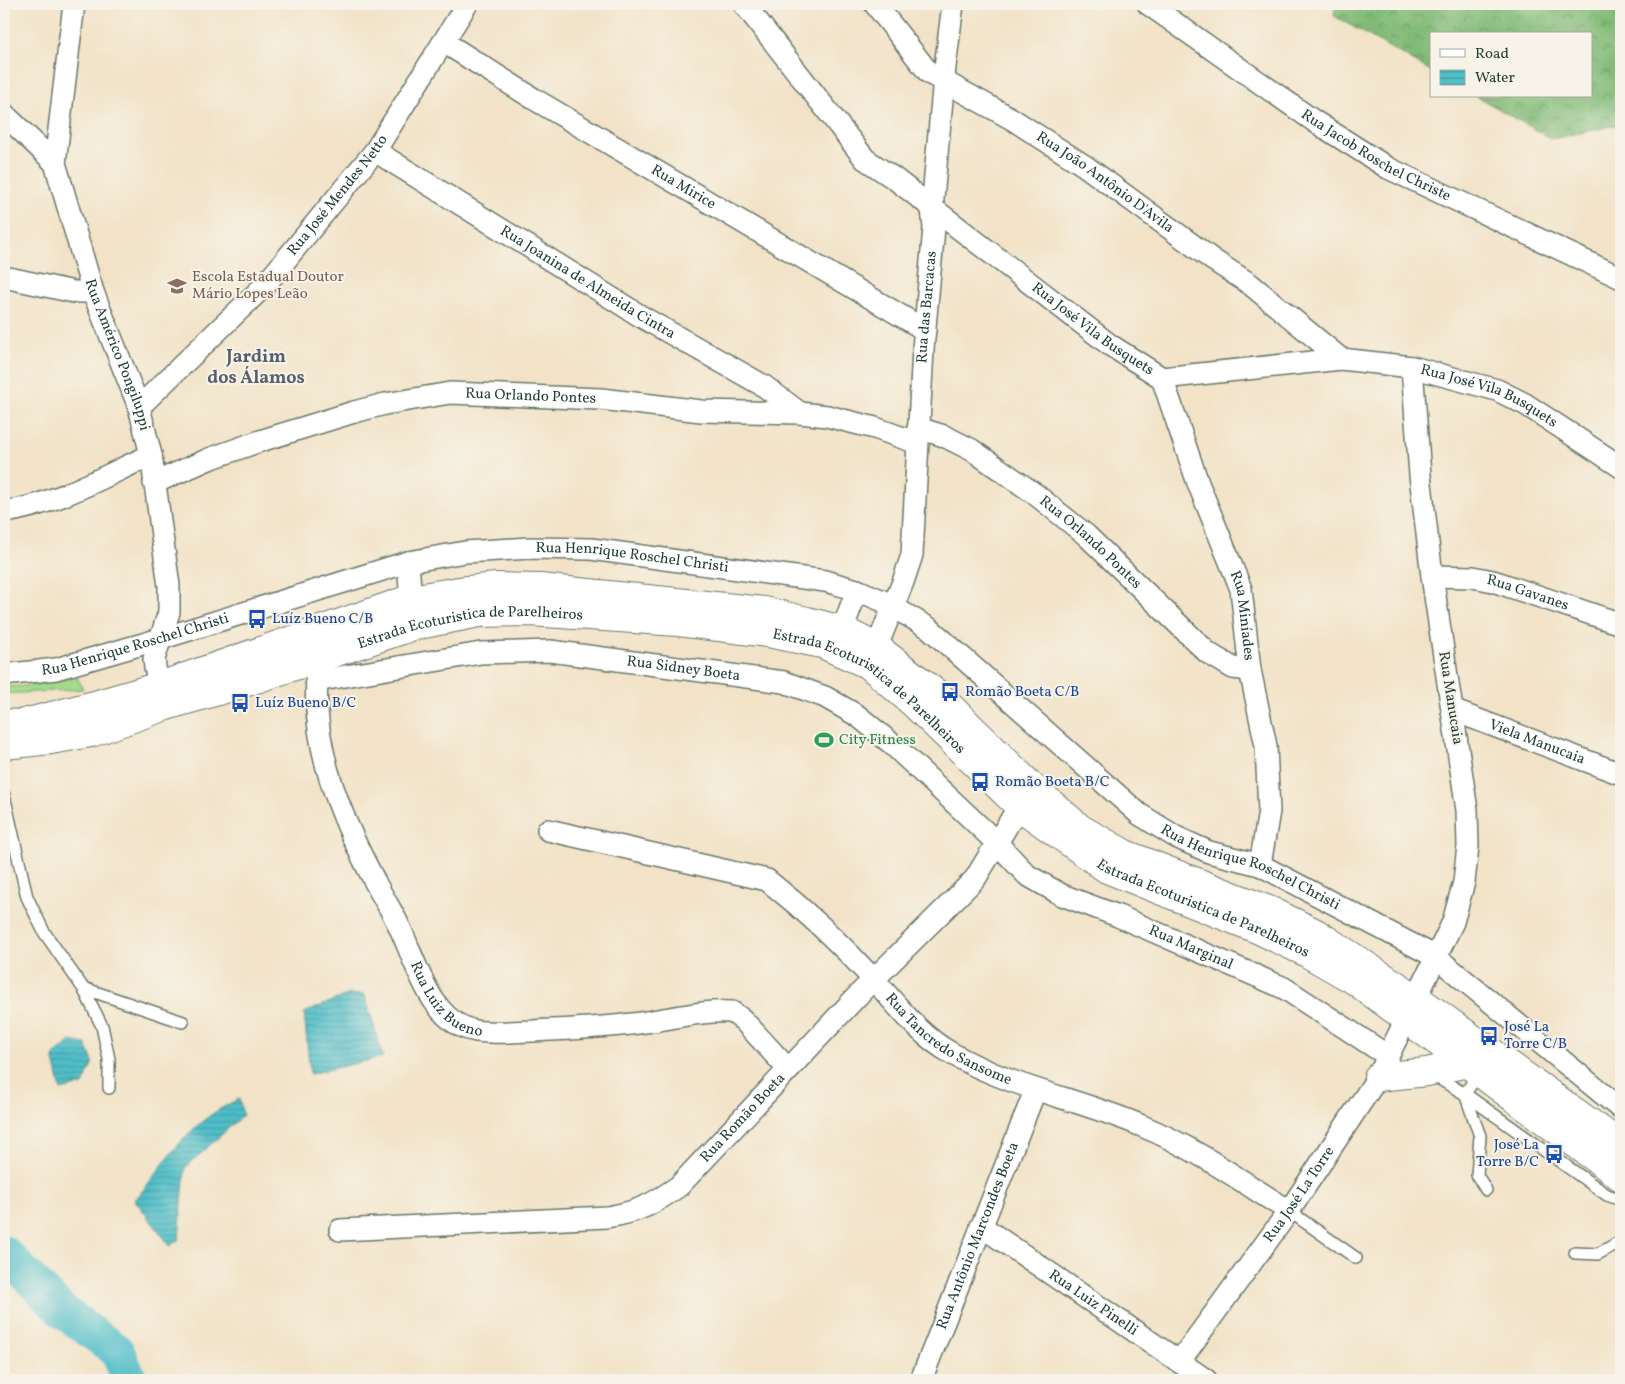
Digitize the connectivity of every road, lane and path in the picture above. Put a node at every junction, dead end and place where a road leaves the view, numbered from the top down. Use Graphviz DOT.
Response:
graph roads {
  1 [pos="74,4"];
  2 [pos="467,4"];
  3 [pos="744,4"];
  4 [pos="875,4"];
  5 [pos="953,4"];
  6 [pos="1148,4"];
  7 [pos="444,42"];
  8 [pos="944,81"];
  9 [pos="4,114"];
  10 [pos="375,151"];
  11 [pos="55,163"];
  12 [pos="932,209"];
  13 [pos="4,277"];
  14 [pos="1621,278"];
  15 [pos="93,292"];
  16 [pos="925,330"];
  17 [pos="1341,359"];
  18 [pos="1412,367"];
  19 [pos="1162,378"];
  20 [pos="139,407"];
  21 [pos="800,413"];
  22 [pos="918,436"];
  23 [pos="151,455"];
  24 [pos="1621,467"];
  25 [pos="154,483"];
  26 [pos="4,512"];
  27 [pos="408,562"];
  28 [pos="1432,576"];
  29 [pos="857,590"];
  30 [pos="410,599"];
  31 [pos="893,606"];
  32 [pos="1621,624"];
  33 [pos="414,626"];
  34 [pos="160,639"];
  35 [pos="839,639"];
  36 [pos="307,656"];
  37 [pos="873,656"];
  38 [pos="1250,670"];
  39 [pos="4,675"];
  40 [pos="163,696"];
  41 [pos="1452,710"];
  42 [pos="4,723"];
  43 [pos="4,745"];
  44 [pos="1621,774"];
  45 [pos="4,795"];
  46 [pos="1025,796"];
  47 [pos="548,830"];
  48 [pos="996,842"];
  49 [pos="1260,865"];
  50 [pos="1436,957"];
  51 [pos="874,980"];
  52 [pos="83,988"];
  53 [pos="1411,1008"];
  54 [pos="183,1022"];
  55 [pos="1383,1067"];
  56 [pos="789,1070"];
  57 [pos="1470,1077"];
  58 [pos="109,1088"];
  59 [pos="1035,1091"];
  60 [pos="1621,1109"];
  61 [pos="1621,1145"];
  62 [pos="1621,1177"];
  63 [pos="1486,1190"];
  64 [pos="1621,1198"];
  65 [pos="1289,1212"];
  66 [pos="981,1226"];
  67 [pos="340,1230"];
  68 [pos="1621,1241"];
  69 [pos="1575,1254"];
  70 [pos="1356,1258"];
  71 [pos="1179,1362"];
  72 [pos="921,1380"];
  73 [pos="1206,1380"];
  1 -- 11 [label="street, Rua Américo Pongiluppi"];
  2 -- 7 [label="street, Rua José Mendes Netto"];
  3 -- 12 [label="street, Rua José Vila Busquets"];
  4 -- 8 [label="street, Rua João Antônio D'Avila"];
  5 -- 8 [label="street, Rua das Barcacas"];
  6 -- 14 [label="street, Rua Jacob Roschel Christe"];
  7 -- 10 [label="street, Rua José Mendes Netto"];
  7 -- 16 [label="street, Rua Mirice"];
  8 -- 12 [label="street, Rua das Barcacas"];
  8 -- 17 [label="street, Rua João Antônio D'Avila"];
  9 -- 11 [label="street"];
  10 -- 20 [label="street, Rua José Mendes Netto"];
  10 -- 21 [label="street, Rua Joanina de Almeida Cintra"];
  11 -- 15 [label="street, Rua Américo Pongiluppi"];
  12 -- 16 [label="street, Rua das Barcacas"];
  12 -- 19 [label="street, Rua José Vila Busquets"];
  13 -- 15 [label="street"];
  15 -- 20 [label="street, Rua Américo Pongiluppi"];
  16 -- 22 [label="street, Rua das Barcacas"];
  17 -- 18 [label="street, Rua José Vila Busquets"];
  17 -- 19 [label="street, Rua José Vila Busquets"];
  18 -- 24 [label="street, Rua José Vila Busquets"];
  18 -- 28 [label="street, Rua Manucaia"];
  19 -- 38 [label="street, Rua Miníades"];
  20 -- 23 [label="street, Rua Américo Pongiluppi"];
  21 -- 22 [label="street, Rua Orlando Pontes"];
  21 -- 25 [label="street, Rua Orlando Pontes"];
  22 -- 31 [label="street, Rua das Barcacas"];
  22 -- 38 [label="street, Rua Orlando Pontes"];
  23 -- 25 [label="street, Rua Américo Pongiluppi"];
  23 -- 26 [label="street"];
  25 -- 34 [label="street, Rua Américo Pongiluppi"];
  27 -- 29 [label="street, Rua Henrique Roschel Christi"];
  27 -- 30 [label="street"];
  27 -- 34 [label="street, Rua Henrique Roschel Christi"];
  28 -- 32 [label="street, Rua Gavanes"];
  28 -- 41 [label="street, Rua Manucaia"];
  29 -- 31 [label="street, Rua Henrique Roschel Christi"];
  29 -- 35 [label="street"];
  30 -- 33 [label="street"];
  30 -- 35 [label="main road, Estrada Ecoturistica de Parelheiros"];
  30 -- 36 [label="main road, Estrada Ecoturistica de Parelheiros"];
  31 -- 37 [label="street"];
  31 -- 49 [label="street, Rua Henrique Roschel Christi"];
  33 -- 35 [label="main road, Estrada Ecoturistica de Parelheiros"];
  33 -- 36 [label="main road, Estrada Ecoturistica de Parelheiros"];
  34 -- 39 [label="street, Rua Henrique Roschel Christi"];
  34 -- 40 [label="street, Rua Américo Pongiluppi"];
  35 -- 37 [label="main road, Estrada Ecoturistica de Parelheiros"];
  36 -- 40 [label="main road, Estrada Ecoturistica de Parelheiros"];
  36 -- 48 [label="street, Rua Sidney Boeta"];
  36 -- 56 [label="street, Rua Luiz Bueno"];
  37 -- 46 [label="main road, Estrada Ecoturistica de Parelheiros"];
  38 -- 49 [label="street, Rua Miníades"];
  40 -- 42 [label="main road, Estrada Ecoturistica de Parelheiros"];
  40 -- 43 [label="main road, Estrada Ecoturistica de Parelheiros"];
  41 -- 44 [label="street, Viela Manucaia"];
  41 -- 50 [label="street, Rua Manucaia"];
  45 -- 52 [label="lane"];
  46 -- 48 [label="street, Rua Romão Boeta"];
  46 -- 53 [label="main road, Estrada Ecoturistica de Parelheiros"];
  47 -- 51 [label="street, Rua Tancredo Sansome"];
  48 -- 51 [label="street, Rua Romão Boeta"];
  48 -- 55 [label="street, Rua Marginal"];
  49 -- 50 [label="street, Rua Henrique Roschel Christi"];
  50 -- 53 [label="street, Rua Manucaia"];
  50 -- 60 [label="street, Rua Henrique Roschel Christi"];
  51 -- 56 [label="street, Rua Romão Boeta"];
  51 -- 59 [label="street, Rua Tancredo Sansome"];
  52 -- 54 [label="lane"];
  52 -- 58 [label="lane"];
  53 -- 55 [label="street, Rua José La Torre"];
  53 -- 57 [label="main road, Estrada Ecoturistica de Parelheiros"];
  53 -- 61 [label="main road, Estrada Ecoturistica de Parelheiros"];
  55 -- 57 [label="main road"];
  55 -- 65 [label="street, Rua José La Torre"];
  56 -- 67 [label="street, Rua Romão Boeta"];
  57 -- 62 [label="main road, Estrada Ecoturistica de Parelheiros"];
  57 -- 63 [label="lane"];
  57 -- 64 [label="lane"];
  59 -- 65 [label="street, Rua Tancredo Sansome"];
  59 -- 66 [label="street, Rua Antônio Marcondes Boeta"];
  65 -- 70 [label="lane, Rua Tancredo Sansome"];
  65 -- 71 [label="street, Rua José La Torre"];
  66 -- 71 [label="street, Rua Luiz Pinelli"];
  66 -- 72 [label="street, Rua Antônio Marcondes Boeta"];
  68 -- 69 [label="lane"];
  71 -- 73 [label="street, Rua Luiz Pinelli"];
}
